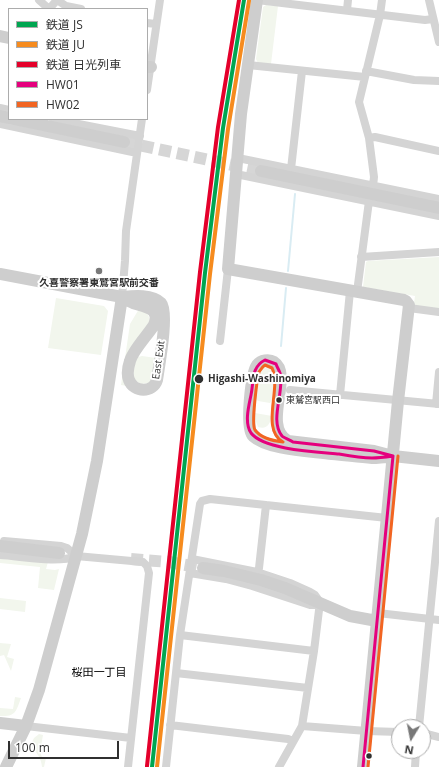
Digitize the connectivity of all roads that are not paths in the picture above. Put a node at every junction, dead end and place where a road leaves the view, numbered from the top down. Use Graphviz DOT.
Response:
graph roads {
  1 [pos="39,0"];
  2 [pos="57,0"];
  3 [pos="160,0"];
  4 [pos="257,0"];
  5 [pos="348,0"];
  6 [pos="382,0"];
  7 [pos="428,0"];
  8 [pos="47,8"];
  9 [pos="49,8"];
  10 [pos="76,8"];
  11 [pos="347,10"];
  12 [pos="380,15"];
  13 [pos="433,19"];
  14 [pos="148,23"];
  15 [pos="156,24"];
  16 [pos="439,42"];
  17 [pos="248,65"];
  18 [pos="149,67"];
  19 [pos="302,70"];
  20 [pos="366,74"];
  21 [pos="148,78"];
  22 [pos="439,81"];
  23 [pos="19,120"];
  24 [pos="59,120"];
  25 [pos="142,120"];
  26 [pos="0,124"];
  27 [pos="140,136"];
  28 [pos="369,138"];
  29 [pos="124,142"];
  30 [pos="439,151"];
  31 [pos="137,153"];
  32 [pos="238,158"];
  33 [pos="291,169"];
  34 [pos="262,171"];
  35 [pos="236,174"];
  36 [pos="373,186"];
  37 [pos="439,199"];
  38 [pos="369,201"];
  39 [pos="439,208"];
  40 [pos="439,216"];
  41 [pos="439,252"];
  42 [pos="361,257"];
  43 [pos="228,269"];
  44 [pos="0,274"];
  45 [pos="354,291"];
  46 [pos="122,297"];
  47 [pos="409,308"];
  48 [pos="439,312"];
  49 [pos="220,341"];
  50 [pos="439,372"];
  51 [pos="290,390"];
  52 [pos="340,395"];
  53 [pos="398,401"];
  54 [pos="438,404"];
  55 [pos="393,456"];
  56 [pos="439,461"];
  57 [pos="266,505"];
  58 [pos="387,518"];
  59 [pos="439,521"];
  60 [pos="0,540"];
  61 [pos="0,546"];
  62 [pos="59,553"];
  63 [pos="0,554"];
  64 [pos="76,556"];
  65 [pos="192,559"];
  66 [pos="203,568"];
  67 [pos="257,572"];
  68 [pos="190,573"];
  69 [pos="320,602"];
  70 [pos="377,617"];
  71 [pos="430,619"];
  72 [pos="439,620"];
  73 [pos="180,635"];
  74 [pos="314,651"];
  75 [pos="176,673"];
  76 [pos="308,688"];
  77 [pos="420,719"];
  78 [pos="0,723"];
  79 [pos="170,725"];
  80 [pos="26,726"];
  81 [pos="302,726"];
  82 [pos="367,731"];
  83 [pos="391,732"];
  84 [pos="131,738"];
  85 [pos="294,742"];
  86 [pos="6,767"];
  87 [pos="128,767"];
  88 [pos="166,767"];
  89 [pos="279,767"];
  90 [pos="363,767"];
  1 -- 8 [label="street"];
  2 -- 9 [label="street"];
  2 -- 10 [label="street"];
  3 -- 15 [label="street"];
  4 -- 11 [label="street"];
  4 -- 17 [label="street"];
  5 -- 11 [label="street"];
  6 -- 12 [label="street"];
  7 -- 13 [label="street"];
  11 -- 12 [label="street"];
  12 -- 13 [label="street"];
  12 -- 20 [label="street"];
  13 -- 16 [label="street"];
  14 -- 15 [label="street"];
  15 -- 18 [label="street"];
  17 -- 19 [label="street"];
  17 -- 32 [label="street"];
  18 -- 21 [label="street"];
  19 -- 20 [label="street"];
  19 -- 33 [label="street"];
  20 -- 22 [label="street"];
  20 -- 28 [label="street"];
  23 -- 29 [label="street"];
  24 -- 27 [label="street"];
  25 -- 27 [label="street"];
  26 -- 31 [label="street"];
  27 -- 31 [label="street"];
  28 -- 30 [label="street"];
  28 -- 36 [label="street"];
  31 -- 46 [label="street"];
  32 -- 33 [label="street"];
  32 -- 35 [label="street"];
  33 -- 36 [label="street"];
  34 -- 39 [label="street"];
  35 -- 38 [label="street"];
  35 -- 43 [label="street"];
  36 -- 37 [label="street"];
  38 -- 40 [label="street"];
  38 -- 42 [label="street"];
  41 -- 42 [label="street"];
  42 -- 45 [label="street"];
  43 -- 45 [label="street"];
  43 -- 49 [label="street"];
  44 -- 46 [label="street"];
  45 -- 47 [label="street"];
  45 -- 52 [label="street"];
  46 -- 46 [label="street, East Exit"];
  46 -- 64 [label="street"];
  47 -- 48 [label="street"];
  47 -- 53 [label="street"];
  50 -- 54 [label="street"];
  51 -- 52 [label="street"];
  52 -- 53 [label="street"];
  53 -- 54 [label="street"];
  53 -- 55 [label="street"];
  55 -- 55 [label="street"];
  55 -- 56 [label="street"];
  55 -- 58 [label="street"];
  57 -- 58 [label="street"];
  57 -- 65 [label="street"];
  57 -- 67 [label="street"];
  58 -- 70 [label="street"];
  59 -- 71 [label="street"];
  60 -- 64 [label="street"];
  61 -- 62 [label="street"];
  63 -- 64 [label="street"];
  64 -- 80 [label="street"];
  64 -- 84 [label="street"];
  65 -- 67 [label="street"];
  65 -- 68 [label="street"];
  66 -- 69 [label="street"];
  67 -- 69 [label="street"];
  68 -- 69 [label="street"];
  68 -- 73 [label="street"];
  69 -- 70 [label="street"];
  69 -- 74 [label="street"];
  70 -- 71 [label="street"];
  70 -- 82 [label="street"];
  71 -- 72 [label="street"];
  71 -- 77 [label="street"];
  73 -- 74 [label="street"];
  73 -- 75 [label="street"];
  74 -- 76 [label="street"];
  75 -- 76 [label="street"];
  75 -- 79 [label="street"];
  76 -- 81 [label="street"];
  78 -- 80 [label="street"];
  79 -- 85 [label="street"];
  79 -- 88 [label="street"];
  80 -- 84 [label="street"];
  80 -- 86 [label="street"];
  81 -- 82 [label="street"];
  81 -- 85 [label="street"];
  82 -- 83 [label="street"];
  82 -- 90 [label="street"];
  84 -- 87 [label="street"];
  85 -- 89 [label="street"];
}
